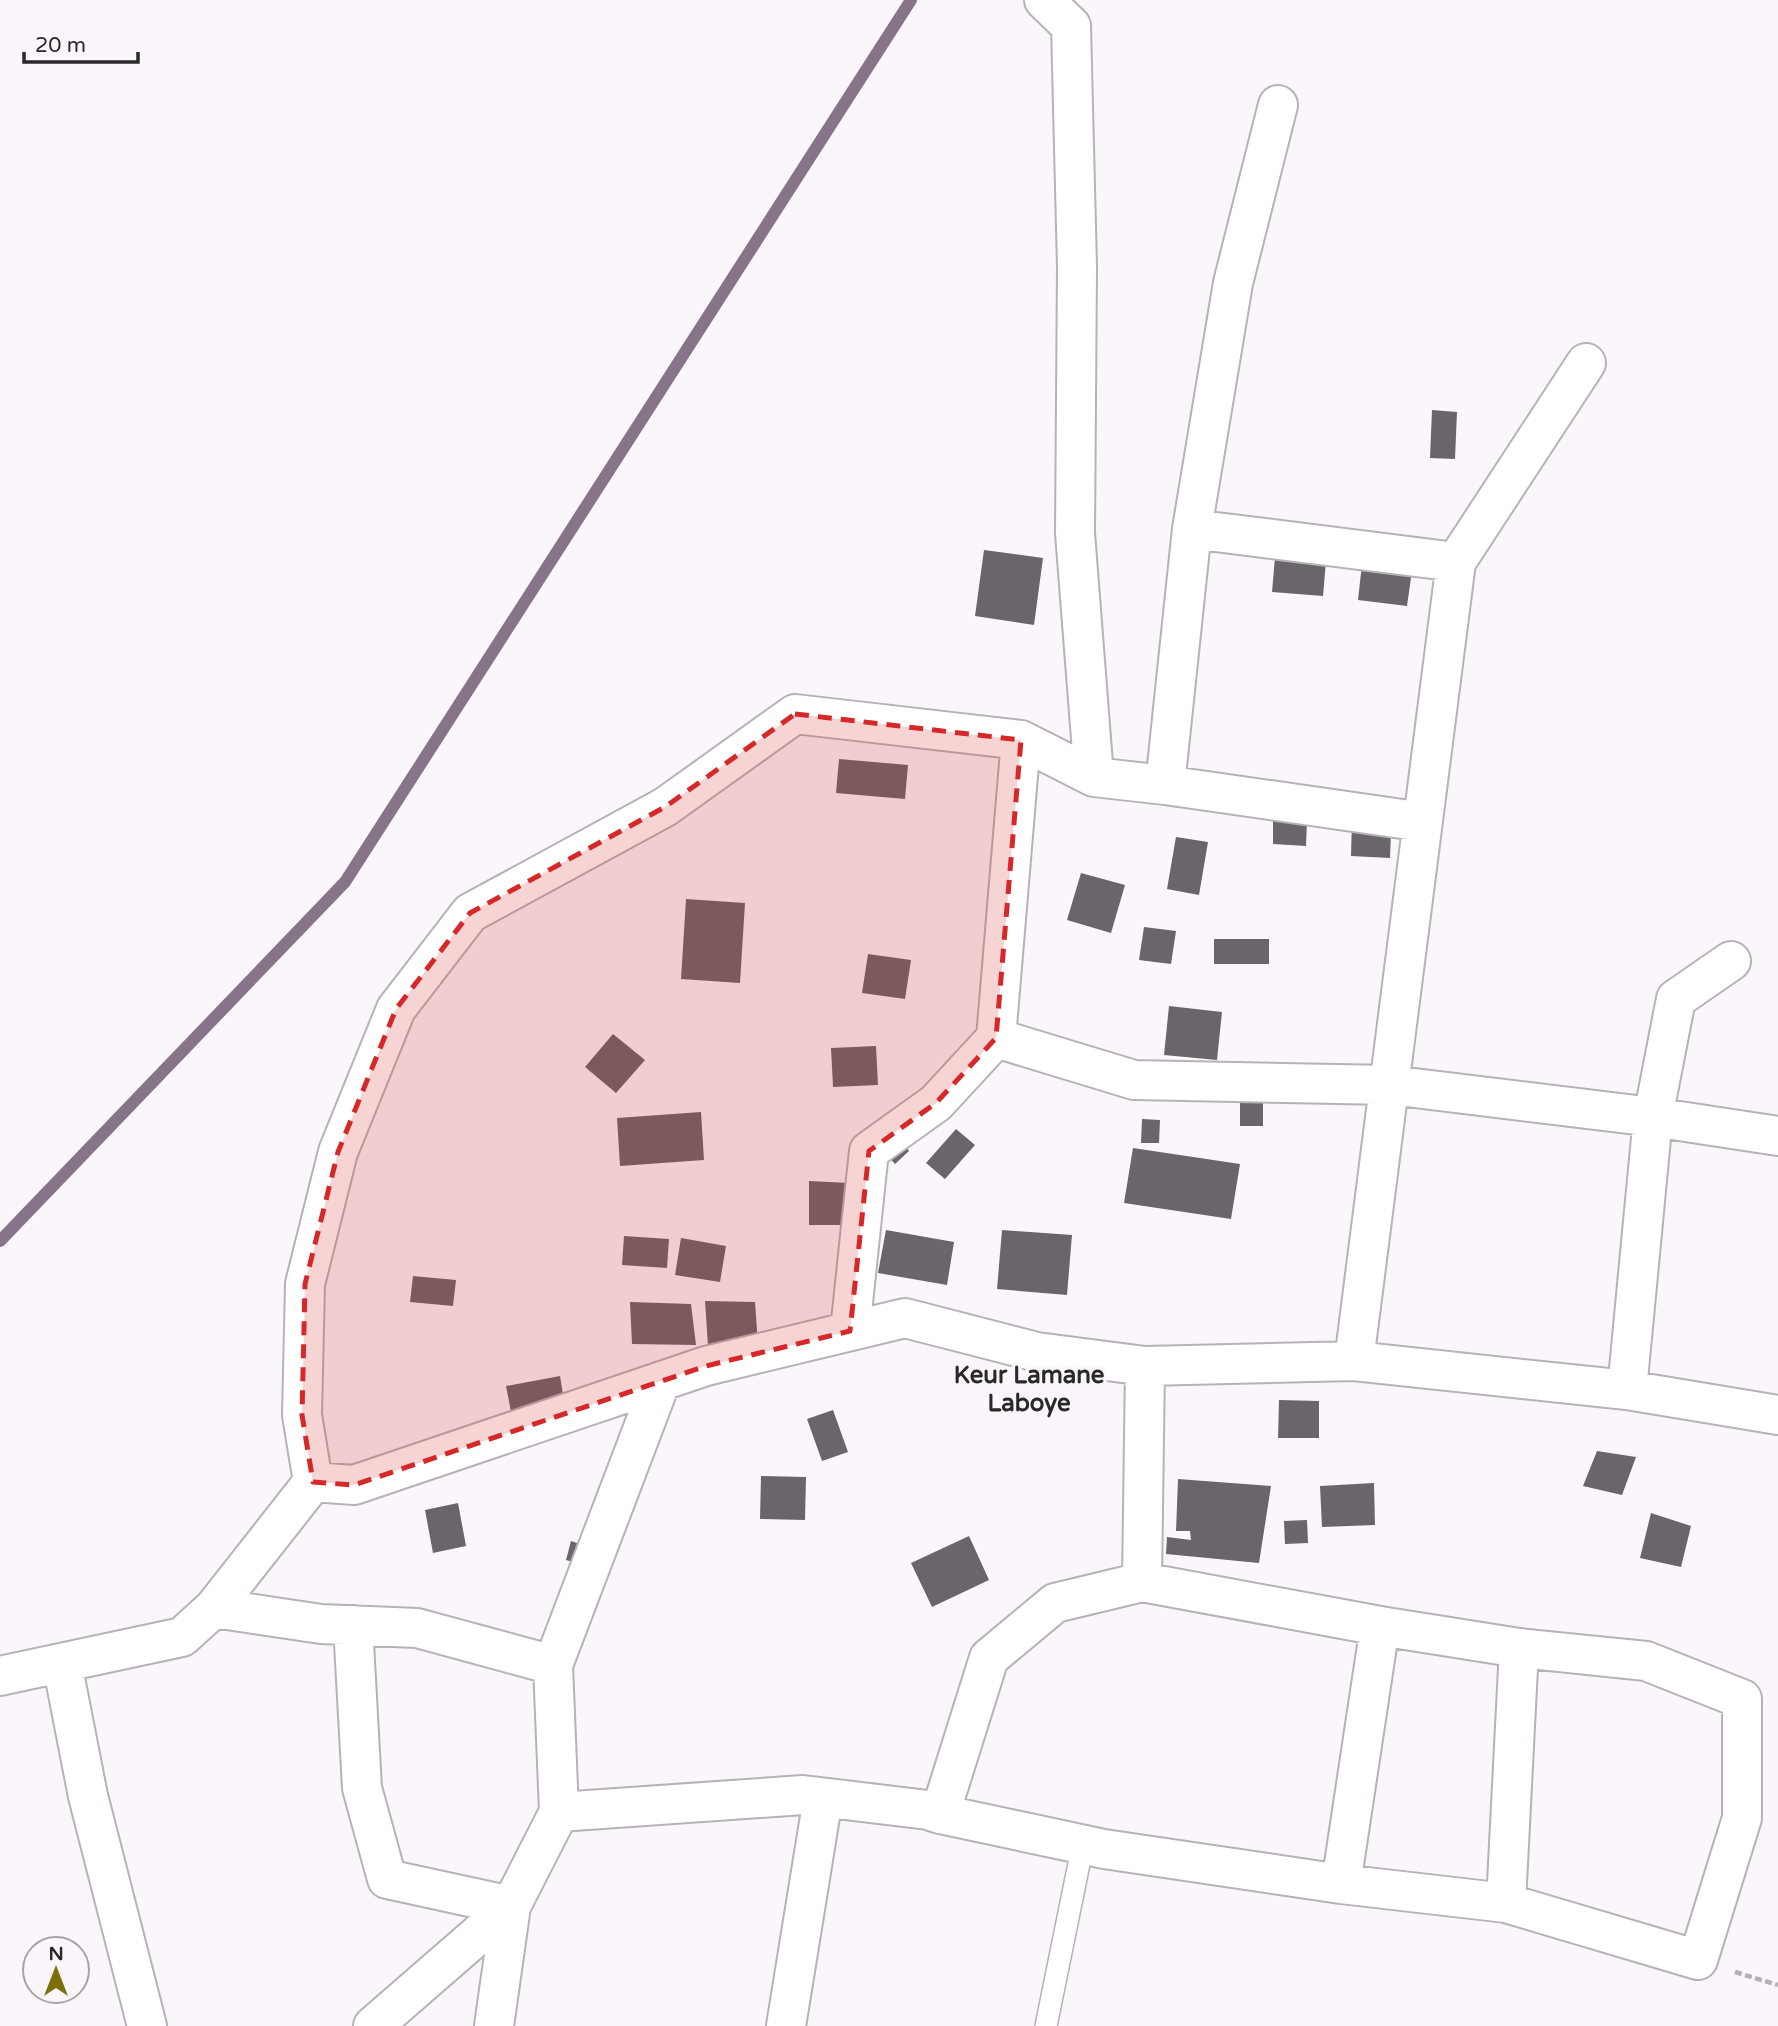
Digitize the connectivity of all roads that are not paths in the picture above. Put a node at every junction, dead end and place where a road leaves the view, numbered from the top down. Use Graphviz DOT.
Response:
graph roads {
  1 [pos="1044,0"];
  2 [pos="1278,105"];
  3 [pos="1586,363"];
  4 [pos="1192,529"];
  5 [pos="1456,562"];
  6 [pos="1021,740"];
  7 [pos="1094,777"];
  8 [pos="1165,785"];
  9 [pos="1423,822"];
  10 [pos="1731,961"];
  11 [pos="996,1038"];
  12 [pos="1390,1085"];
  13 [pos="1653,1117"];
  14 [pos="1778,1136"];
  15 [pos="850,1331"];
  16 [pos="1354,1361"];
  17 [pos="1145,1366"];
  18 [pos="661,1381"];
  19 [pos="1627,1390"];
  20 [pos="1778,1415"];
  21 [pos="313,1482"];
  22 [pos="1142,1582"];
  23 [pos="214,1608"];
  24 [pos="353,1625"];
  25 [pos="1380,1626"];
  26 [pos="1519,1648"];
  27 [pos="62,1662"];
  28 [pos="553,1665"];
  29 [pos="0,1676"];
  30 [pos="823,1798"];
  31 [pos="559,1812"];
  32 [pos="940,1814"];
  33 [pos="1083,1844"];
  34 [pos="1341,1884"];
  35 [pos="1506,1903"];
  36 [pos="511,1906"];
  37 [pos="147,2026"];
  38 [pos="373,2026"];
  39 [pos="494,2026"];
  40 [pos="786,2026"];
  41 [pos="1046,2026"];
  1 -- 7 [label="street"];
  2 -- 4 [label="street"];
  3 -- 5 [label="street"];
  4 -- 5 [label="street"];
  4 -- 8 [label="street"];
  5 -- 9 [label="street"];
  6 -- 7 [label="street"];
  6 -- 11 [label="street"];
  6 -- 21 [label="street"];
  7 -- 8 [label="street"];
  8 -- 9 [label="street"];
  9 -- 12 [label="street"];
  10 -- 13 [label="street"];
  11 -- 12 [label="street"];
  11 -- 15 [label="street"];
  12 -- 13 [label="street"];
  12 -- 16 [label="street"];
  13 -- 14 [label="street"];
  13 -- 19 [label="street"];
  15 -- 17 [label="street"];
  15 -- 18 [label="street"];
  16 -- 17 [label="street"];
  16 -- 19 [label="street"];
  17 -- 22 [label="street"];
  18 -- 21 [label="street"];
  18 -- 28 [label="street"];
  19 -- 20 [label="street"];
  21 -- 23 [label="street"];
  22 -- 25 [label="street"];
  22 -- 32 [label="street"];
  23 -- 24 [label="street"];
  23 -- 27 [label="street"];
  24 -- 28 [label="street"];
  24 -- 36 [label="street"];
  25 -- 26 [label="street"];
  25 -- 34 [label="street"];
  26 -- 35 [label="street"];
  26 -- 35 [label="street"];
  27 -- 29 [label="street"];
  27 -- 37 [label="street"];
  28 -- 31 [label="street"];
  30 -- 31 [label="street"];
  30 -- 32 [label="street"];
  30 -- 40 [label="street"];
  31 -- 36 [label="street"];
  32 -- 33 [label="street"];
  33 -- 34 [label="street"];
  33 -- 41 [label="lane"];
  34 -- 35 [label="street"];
  36 -- 38 [label="street"];
  36 -- 39 [label="street"];
}
